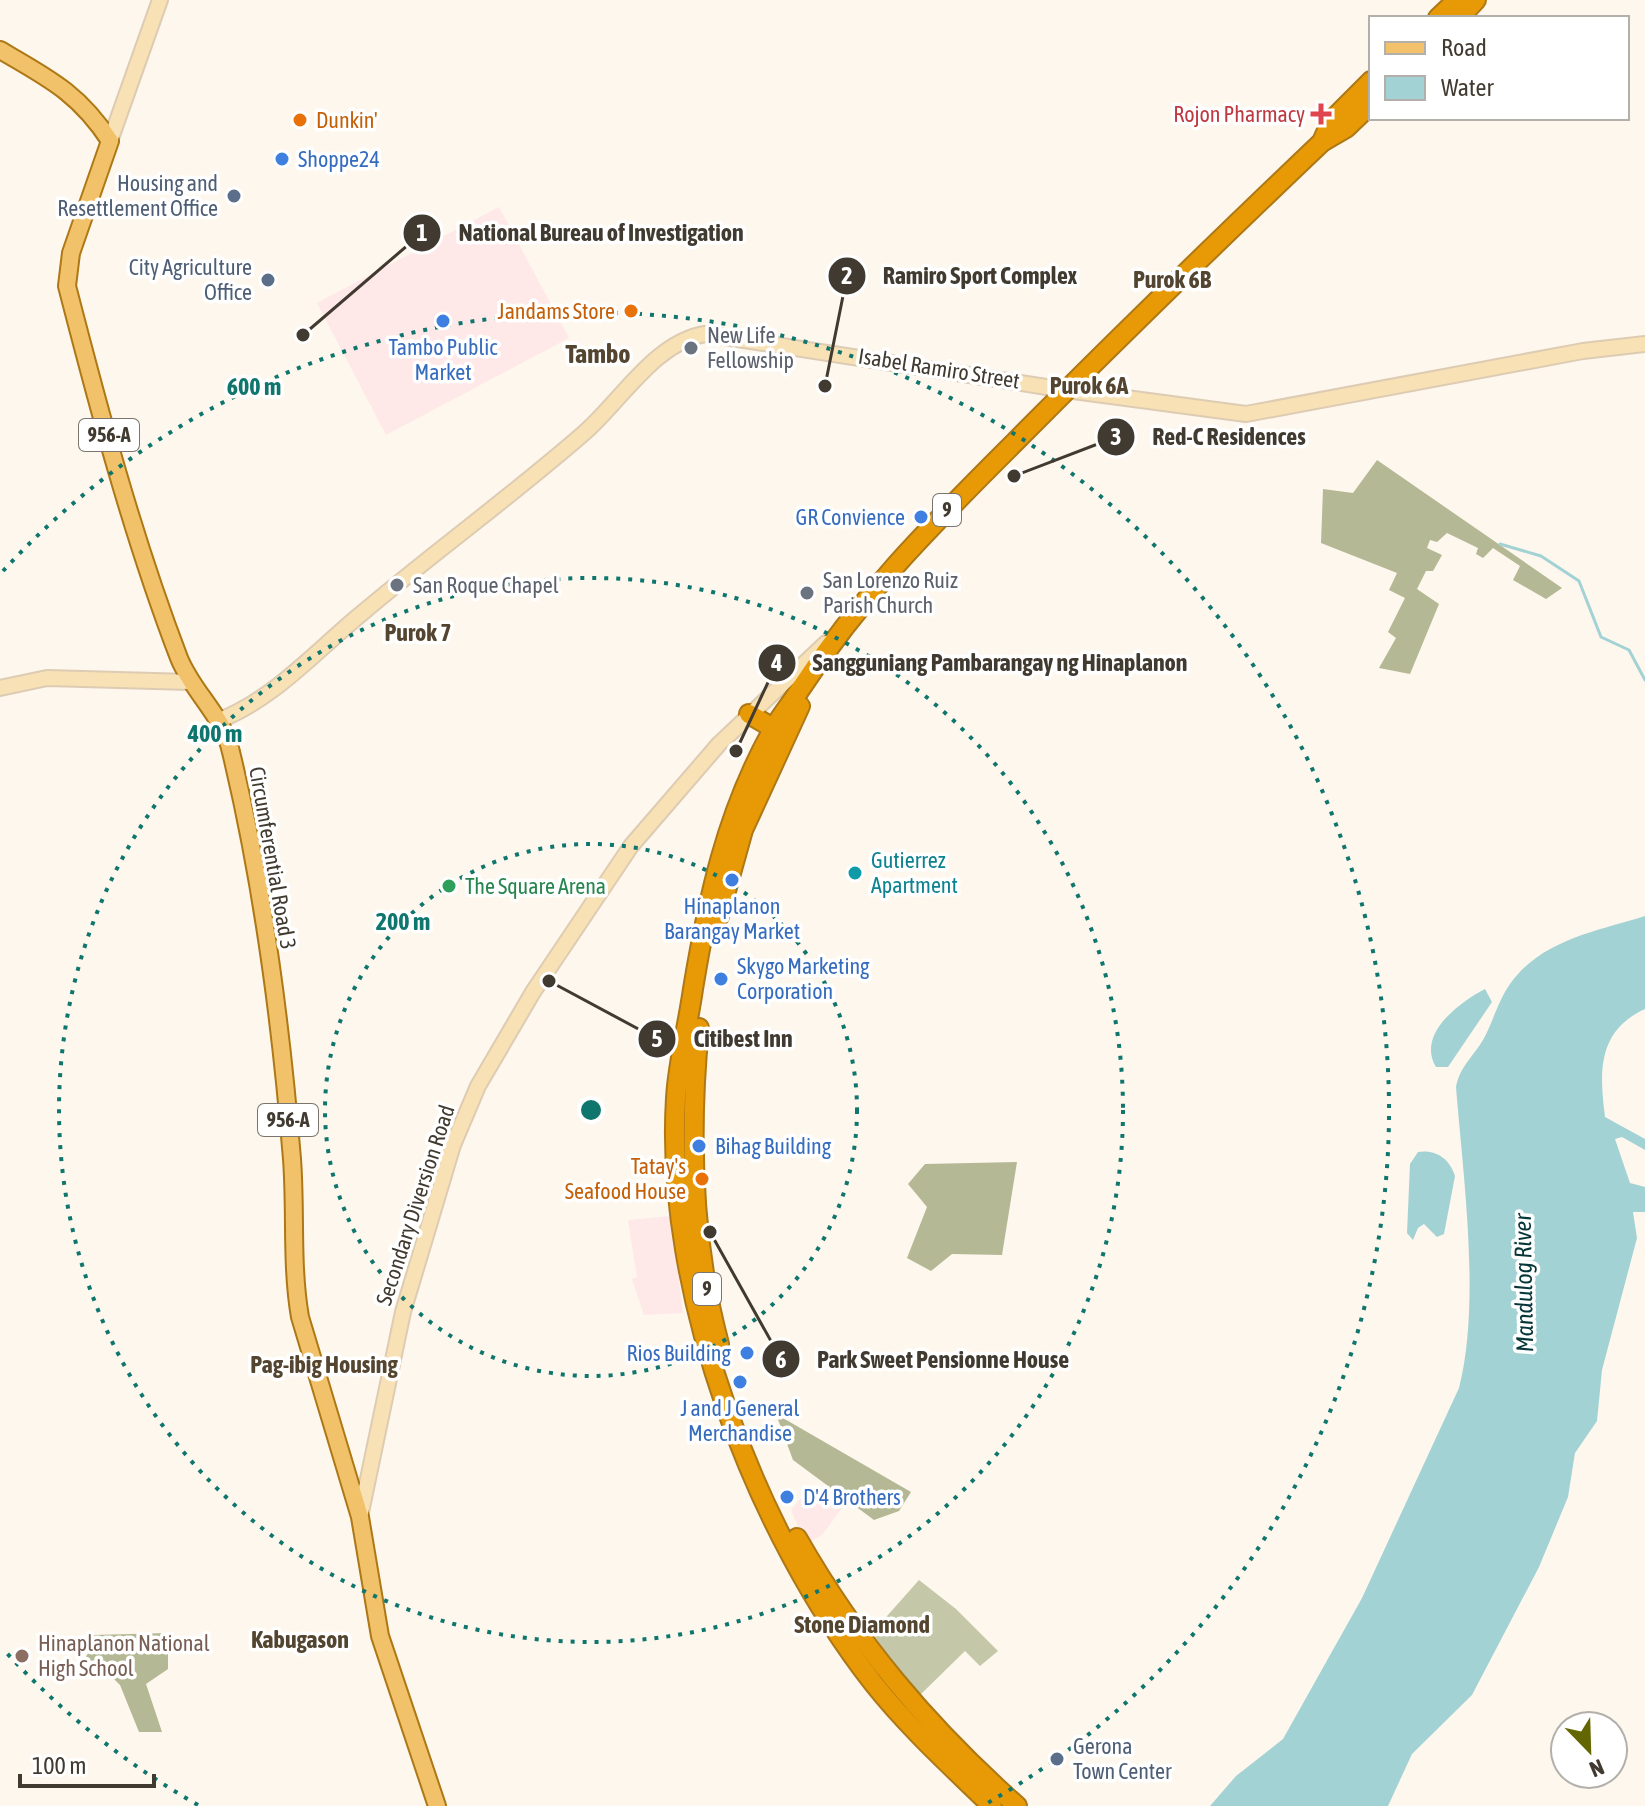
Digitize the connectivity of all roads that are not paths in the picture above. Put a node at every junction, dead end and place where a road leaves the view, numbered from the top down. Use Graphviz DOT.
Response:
graph roads {
  1 [pos="160,0"];
  2 [pos="1457,0"];
  3 [pos="1476,0"];
  4 [pos="1440,16"];
  5 [pos="1461,16"];
  6 [pos="0,50"];
  7 [pos="1369,83"];
  8 [pos="1369,106"];
  9 [pos="110,141"];
  10 [pos="1322,142"];
  11 [pos="1645,344"];
  12 [pos="1066,390"];
  13 [pos="836,634"];
  14 [pos="190,682"];
  15 [pos="0,688"];
  16 [pos="749,714"];
  17 [pos="220,720"];
  18 [pos="773,728"];
  19 [pos="360,1517"];
  20 [pos="987,1800"];
  21 [pos="437,1806"];
  22 [pos="1017,1806"];
  1 -- 9 [label="street"];
  2 -- 4 [label="highway"];
  3 -- 5 [label="highway"];
  6 -- 9 [label="main road"];
  7 -- 10 [label="highway, 9"];
  8 -- 10 [label="highway, 9"];
  9 -- 14 [label="main road, Circumferential Road 3 / 956-A"];
  10 -- 12 [label="highway, 9"];
  11 -- 12 [label="street, Isabel Ramiro Street"];
  12 -- 13 [label="highway, 9"];
  12 -- 17 [label="street, Isabel Ramiro Street"];
  13 -- 16 [label="street, Secondary Diversion Road / 956-A"];
  13 -- 18 [label="highway, 9"];
  13 -- 22 [label="highway, 9"];
  14 -- 15 [label="street"];
  14 -- 17 [label="main road, Circumferential Road 3 / 956-A"];
  16 -- 18 [label="highway"];
  16 -- 19 [label="street, Secondary Diversion Road / 956-A"];
  17 -- 19 [label="main road, Circumferential Road 3 / 956-A"];
  18 -- 20 [label="highway, 9"];
  19 -- 21 [label="main road, Secondary Diversion Road / 956-A"];
}
